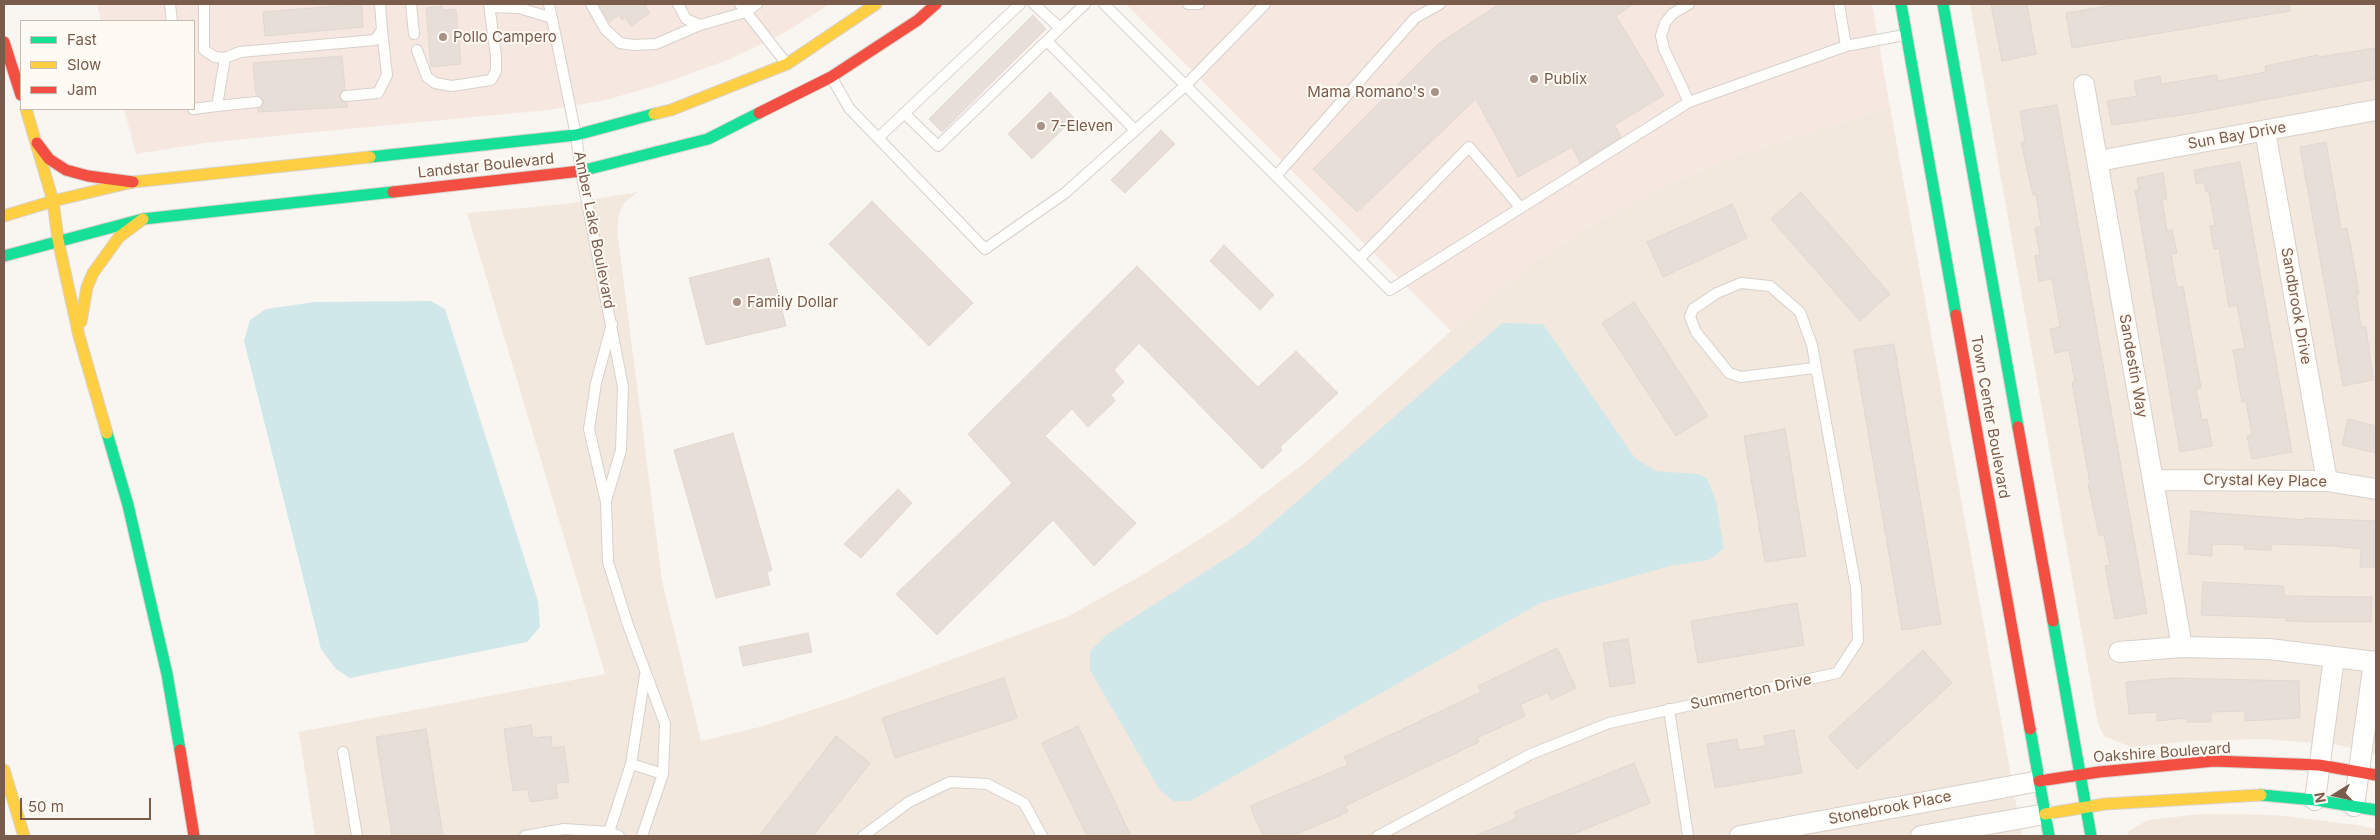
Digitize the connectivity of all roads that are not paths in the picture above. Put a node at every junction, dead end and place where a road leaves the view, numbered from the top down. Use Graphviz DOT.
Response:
graph roads {
  1 [pos="170,4"];
  2 [pos="204,4"];
  3 [pos="380,4"];
  4 [pos="411,4"];
  5 [pos="549,4"];
  6 [pos="591,4"];
  7 [pos="678,4"];
  8 [pos="757,4"];
  9 [pos="876,4"];
  10 [pos="936,4"];
  11 [pos="1020,4"];
  12 [pos="1034,4"];
  13 [pos="1084,4"];
  14 [pos="1104,4"];
  15 [pos="1188,4"];
  16 [pos="1199,4"];
  17 [pos="1265,4"];
  18 [pos="1440,4"];
  19 [pos="1689,4"];
  20 [pos="1839,4"];
  21 [pos="1901,4"];
  22 [pos="1943,4"];
  23 [pos="490,5"];
  24 [pos="743,8"];
  25 [pos="552,18"];
  26 [pos="172,20"];
  27 [pos="700,25"];
  28 [pos="1060,28"];
  29 [pos="382,30"];
  30 [pos="414,34"];
  31 [pos="1910,34"];
  32 [pos="1047,41"];
  33 [pos="4,42"];
  34 [pos="1846,46"];
  35 [pos="417,50"];
  36 [pos="225,58"];
  37 [pos="787,64"];
  38 [pos="831,77"];
  39 [pos="1186,85"];
  40 [pos="2084,85"];
  41 [pos="20,92"];
  42 [pos="346,96"];
  43 [pos="257,102"];
  44 [pos="1689,102"];
  45 [pos="216,106"];
  46 [pos="195,109"];
  47 [pos="26,110"];
  48 [pos="2376,110"];
  49 [pos="904,113"];
  50 [pos="1135,130"];
  51 [pos="2265,131"];
  52 [pos="576,135"];
  53 [pos="878,138"];
  54 [pos="36,141"];
  55 [pos="2098,161"];
  56 [pos="581,171"];
  57 [pos="1276,176"];
  58 [pos="133,182"];
  59 [pos="53,201"];
  60 [pos="1521,208"];
  61 [pos="4,216"];
  62 [pos="143,219"];
  63 [pos="58,240"];
  64 [pos="4,256"];
  65 [pos="1359,259"];
  66 [pos="612,324"];
  67 [pos="79,336"];
  68 [pos="1814,368"];
  69 [pos="2153,480"];
  70 [pos="2327,482"];
  71 [pos="2376,490"];
  72 [pos="606,502"];
  73 [pos="2182,647"];
  74 [pos="2118,652"];
  75 [pos="2334,658"];
  76 [pos="2375,662"];
  77 [pos="645,674"];
  78 [pos="1668,709"];
  79 [pos="343,752"];
  80 [pos="631,764"];
  81 [pos="2319,765"];
  82 [pos="4,770"];
  83 [pos="2367,773"];
  84 [pos="663,774"];
  85 [pos="2079,775"];
  86 [pos="2039,781"];
  87 [pos="2315,800"];
  88 [pos="2354,806"];
  89 [pos="2085,808"];
  90 [pos="2376,810"];
  91 [pos="2045,814"];
  92 [pos="609,832"];
  93 [pos="24,836"];
  94 [pos="194,836"];
  95 [pos="357,836"];
  96 [pos="525,836"];
  97 [pos="619,836"];
  98 [pos="642,836"];
  99 [pos="863,836"];
  100 [pos="1042,836"];
  101 [pos="1378,836"];
  102 [pos="1688,836"];
  103 [pos="1740,836"];
  104 [pos="1921,836"];
  105 [pos="2049,836"];
  106 [pos="2090,836"];
  1 -- 26 [label="lane"];
  2 -- 36 [label="lane"];
  3 -- 29 [label="lane"];
  4 -- 30 [label="lane"];
  5 -- 25 [label="lane, Amber Lake Boulevard"];
  6 -- 27 [label="lane"];
  7 -- 27 [label="lane"];
  8 -- 24 [label="lane"];
  9 -- 37 [label="main road, Landstar Boulevard"];
  10 -- 38 [label="main road, Landstar Boulevard"];
  11 -- 49 [label="lane"];
  12 -- 28 [label="lane"];
  13 -- 28 [label="lane"];
  14 -- 39 [label="lane"];
  15 -- 16 [label="lane"];
  17 -- 39 [label="lane"];
  18 -- 57 [label="lane"];
  19 -- 44 [label="lane"];
  20 -- 34 [label="lane"];
  21 -- 31 [label="main road, Town Center Boulevard"];
  22 -- 85 [label="main road, Town Center Boulevard"];
  23 -- 25 [label="lane"];
  23 -- 35 [label="lane"];
  24 -- 27 [label="lane"];
  24 -- 37 [label="lane"];
  25 -- 52 [label="lane, Amber Lake Boulevard"];
  28 -- 32 [label="lane"];
  29 -- 36 [label="lane"];
  29 -- 42 [label="lane"];
  31 -- 34 [label="lane"];
  31 -- 86 [label="main road, Town Center Boulevard"];
  32 -- 49 [label="lane"];
  32 -- 50 [label="lane"];
  33 -- 41 [label="main road"];
  34 -- 44 [label="lane"];
  36 -- 45 [label="lane"];
  37 -- 52 [label="main road, Landstar Boulevard"];
  38 -- 53 [label="lane"];
  38 -- 56 [label="main road, Landstar Boulevard"];
  39 -- 50 [label="lane"];
  39 -- 57 [label="lane"];
  40 -- 55 [label="street, Sandestin Way"];
  43 -- 45 [label="lane"];
  44 -- 60 [label="lane"];
  45 -- 46 [label="lane"];
  47 -- 54 [label="main road"];
  48 -- 51 [label="street, Sun Bay Drive"];
  49 -- 53 [label="lane"];
  50 -- 53 [label="lane"];
  51 -- 55 [label="street, Sun Bay Drive"];
  51 -- 70 [label="street, Sandbrook Drive"];
  52 -- 56 [label="lane, Amber Lake Boulevard"];
  52 -- 58 [label="main road, Landstar Boulevard"];
  54 -- 58 [label="main road"];
  54 -- 59 [label="main road"];
  55 -- 69 [label="street, Sandestin Way"];
  56 -- 62 [label="main road, Landstar Boulevard"];
  56 -- 66 [label="lane, Amber Lake Boulevard"];
  57 -- 65 [label="lane"];
  58 -- 59 [label="main road, Landstar Boulevard"];
  59 -- 61 [label="main road, Landstar Boulevard"];
  59 -- 63 [label="main road"];
  60 -- 65 [label="lane"];
  60 -- 65 [label="lane"];
  62 -- 63 [label="main road, Landstar Boulevard"];
  62 -- 67 [label="main road"];
  63 -- 64 [label="main road, Landstar Boulevard"];
  63 -- 67 [label="main road"];
  66 -- 72 [label="lane, Amber Lake Boulevard"];
  66 -- 72 [label="lane, Amber Lake Boulevard"];
  67 -- 94 [label="main road"];
  68 -- 68 [label="lane, Summerton Drive"];
  68 -- 78 [label="lane, Summerton Drive"];
  69 -- 70 [label="street, Crystal Key Place"];
  69 -- 73 [label="street, Sandestin Way"];
  70 -- 71 [label="street, Crystal Key Place"];
  72 -- 77 [label="lane, Amber Lake Boulevard"];
  73 -- 74 [label="street"];
  73 -- 75 [label="street"];
  75 -- 76 [label="street"];
  75 -- 81 [label="street"];
  76 -- 83 [label="street"];
  77 -- 80 [label="lane, Amber Lake Boulevard"];
  77 -- 84 [label="lane, Amber Lake Boulevard"];
  78 -- 101 [label="lane, Summerton Drive"];
  78 -- 102 [label="lane"];
  79 -- 95 [label="lane"];
  80 -- 84 [label="lane"];
  80 -- 92 [label="lane, Amber Lake Boulevard"];
  81 -- 83 [label="main road, Oakshire Boulevard"];
  81 -- 85 [label="main road, Oakshire Boulevard"];
  81 -- 87 [label="street"];
  82 -- 93 [label="main road"];
  83 -- 88 [label="street"];
  84 -- 98 [label="lane, Amber Lake Boulevard"];
  85 -- 86 [label="main road, Oakshire Boulevard"];
  85 -- 89 [label="main road, Town Center Boulevard"];
  86 -- 91 [label="main road, Town Center Boulevard"];
  86 -- 103 [label="street, Stonebrook Place"];
  87 -- 88 [label="main road"];
  87 -- 89 [label="main road"];
  88 -- 90 [label="main road"];
  89 -- 91 [label="main road"];
  89 -- 106 [label="main road, Town Center Boulevard"];
  91 -- 104 [label="street"];
  91 -- 105 [label="main road, Town Center Boulevard"];
  92 -- 96 [label="lane"];
  92 -- 97 [label="lane"];
  99 -- 100 [label="lane"];
}
